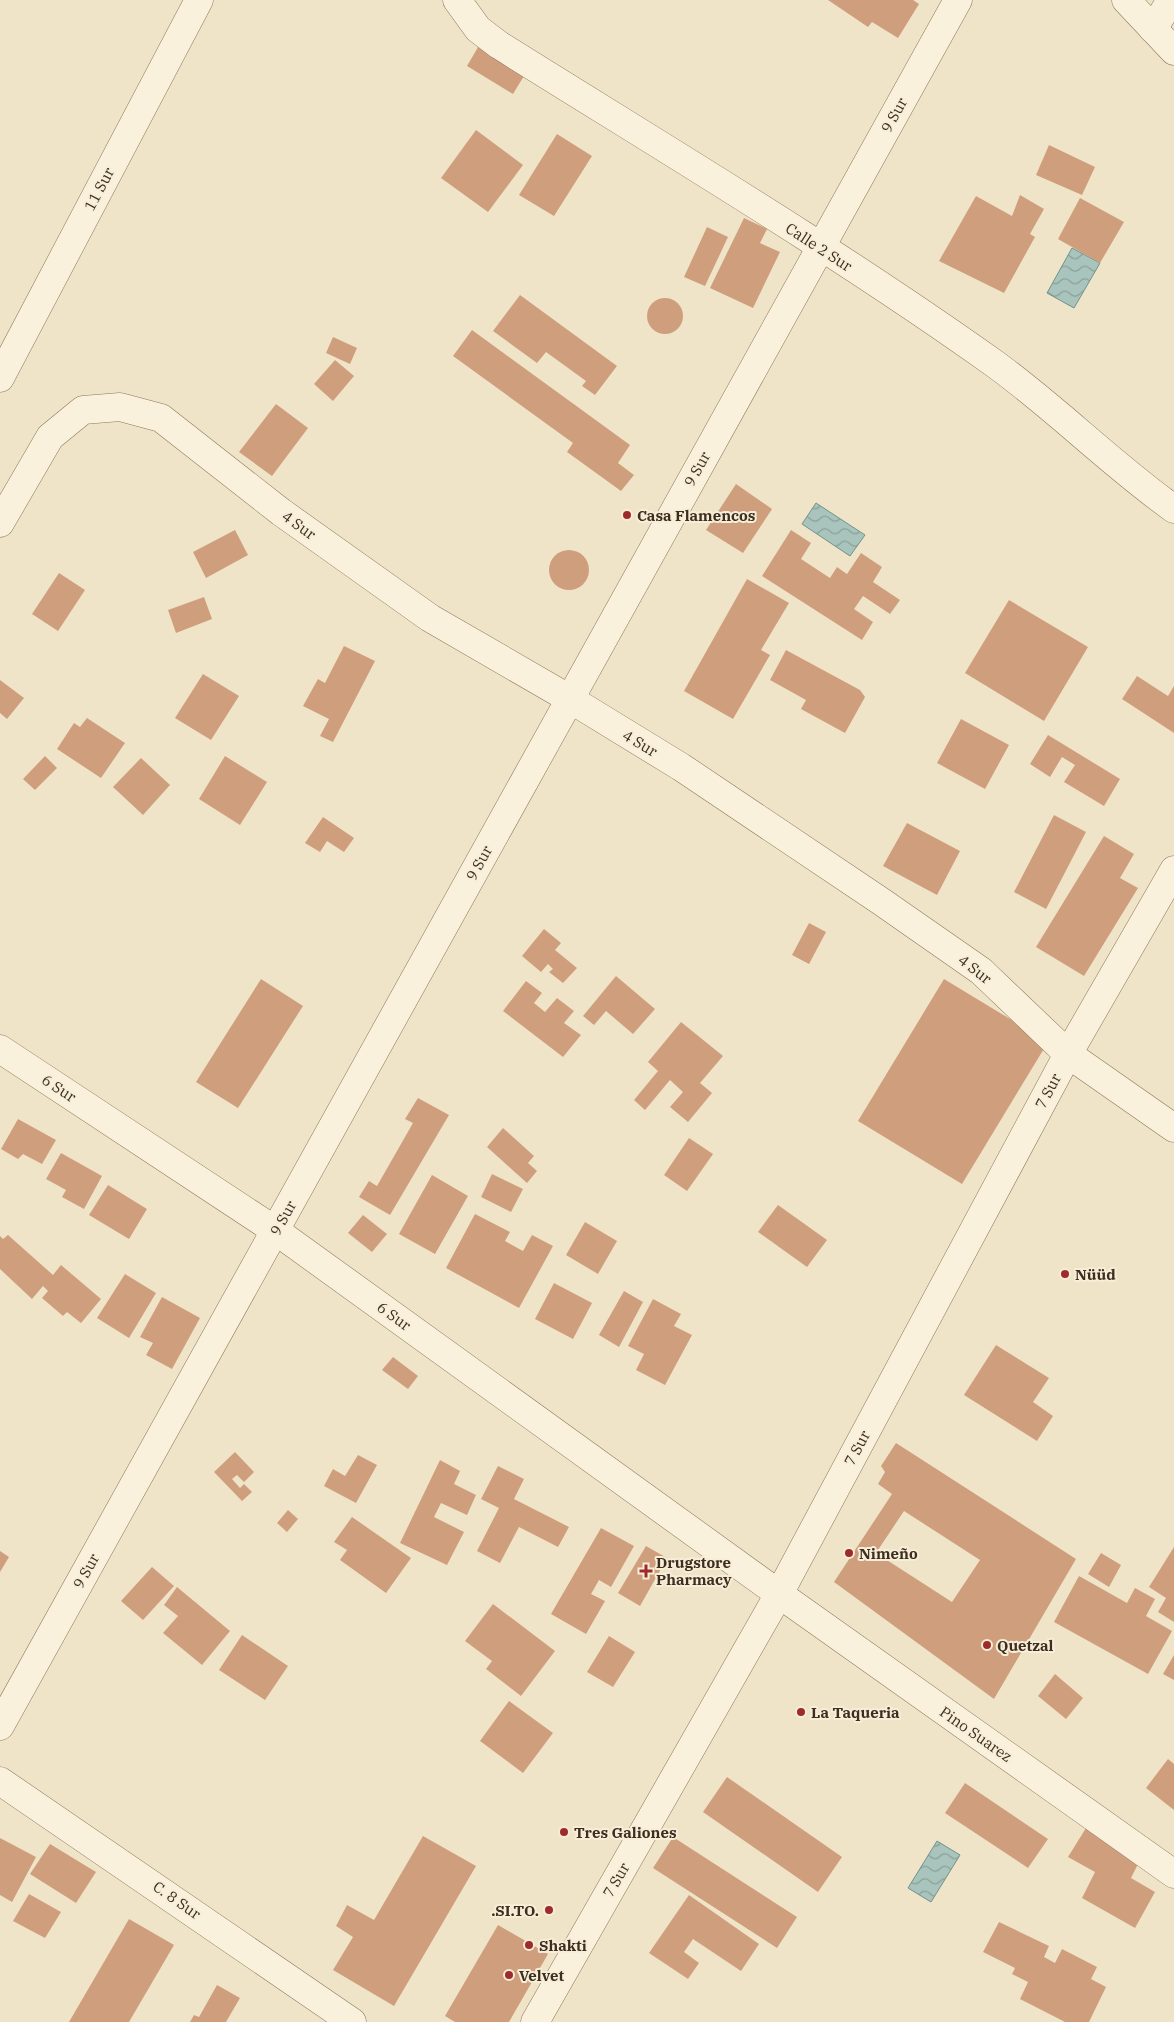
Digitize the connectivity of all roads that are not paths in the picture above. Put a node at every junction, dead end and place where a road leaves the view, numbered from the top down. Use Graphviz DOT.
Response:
graph roads {
  1 [pos="199,0"];
  2 [pos="457,0"];
  3 [pos="958,0"];
  4 [pos="1126,0"];
  5 [pos="1171,0"];
  6 [pos="1153,29"];
  7 [pos="1174,51"];
  8 [pos="821,247"];
  9 [pos="0,378"];
  10 [pos="1174,509"];
  11 [pos="0,524"];
  12 [pos="570,699"];
  13 [pos="1174,870"];
  14 [pos="0,1049"];
  15 [pos="1068,1054"];
  16 [pos="1174,1128"];
  17 [pos="276,1231"];
  18 [pos="779,1594"];
  19 [pos="0,1726"];
  20 [pos="0,1781"];
  21 [pos="1174,1874"];
  22 [pos="352,2022"];
  23 [pos="535,2022"];
  1 -- 9 [label="street, 11 Sur"];
  2 -- 8 [label="street, Calle 2 Sur"];
  3 -- 8 [label="street, 9 Sur"];
  4 -- 6 [label="street"];
  5 -- 6 [label="street"];
  6 -- 7 [label="street"];
  8 -- 10 [label="street, Calle 2 Sur"];
  8 -- 12 [label="street, 9 Sur"];
  11 -- 12 [label="street, 4 Sur"];
  12 -- 15 [label="street, 4 Sur"];
  12 -- 17 [label="street, 9 Sur"];
  13 -- 15 [label="street, 7 Sur"];
  14 -- 17 [label="street, 6 Sur"];
  15 -- 16 [label="street, 4 Sur"];
  15 -- 18 [label="street, 7 Sur"];
  17 -- 18 [label="street, 6 Sur"];
  17 -- 19 [label="street, 9 Sur"];
  18 -- 21 [label="street, Pino Suarez"];
  18 -- 23 [label="street, 7 Sur"];
  20 -- 22 [label="street, C. 8 Sur"];
}
